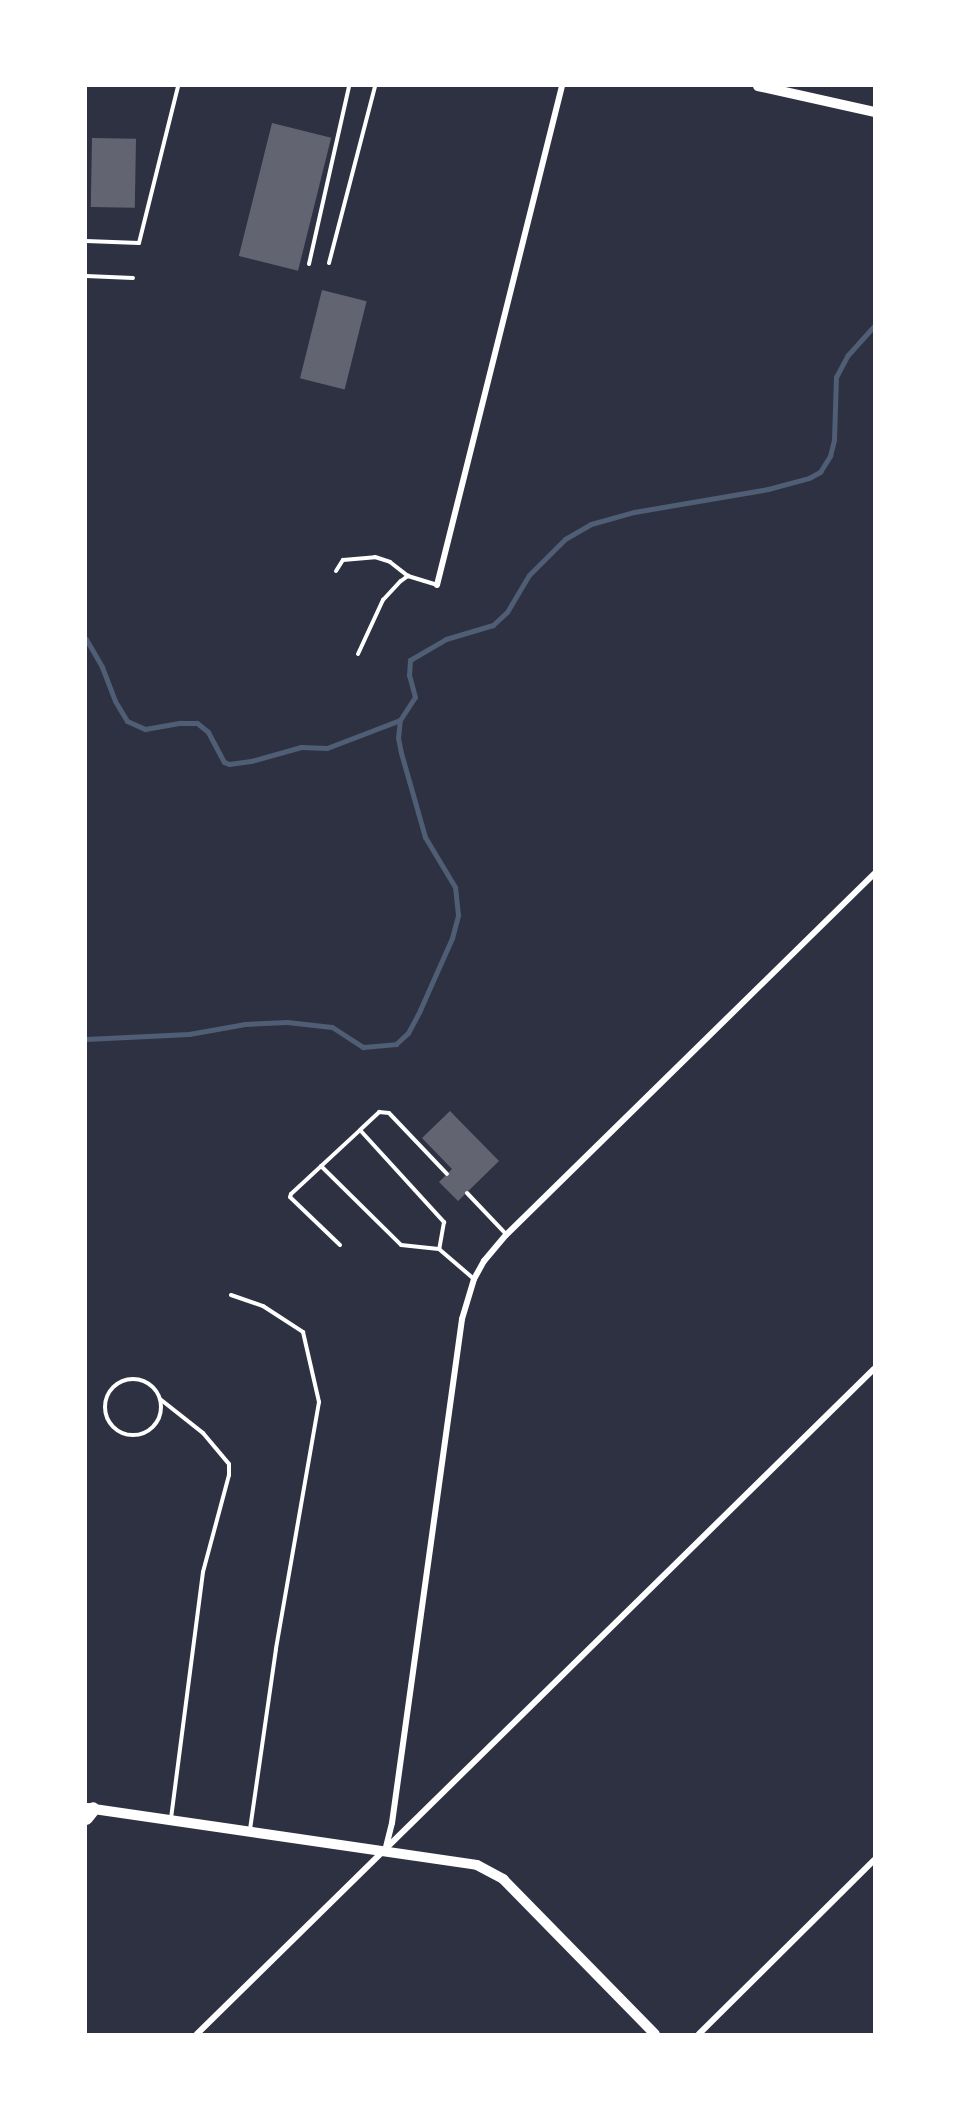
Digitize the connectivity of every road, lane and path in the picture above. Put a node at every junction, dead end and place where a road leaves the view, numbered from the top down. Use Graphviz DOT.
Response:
graph roads {
  1 [pos="178,86"];
  2 [pos="349,86"];
  3 [pos="375,86"];
  4 [pos="562,86"];
  5 [pos="758,86"];
  6 [pos="874,112"];
  7 [pos="86,242"];
  8 [pos="329,263"];
  9 [pos="309,264"];
  10 [pos="86,276"];
  11 [pos="133,278"];
  12 [pos="336,571"];
  13 [pos="408,576"];
  14 [pos="437,585"];
  15 [pos="358,654"];
  16 [pos="874,874"];
  17 [pos="360,1130"];
  18 [pos="321,1166"];
  19 [pos="447,1174"];
  20 [pos="467,1193"];
  21 [pos="506,1235"];
  22 [pos="340,1245"];
  23 [pos="439,1249"];
  24 [pos="474,1279"];
  25 [pos="231,1294"];
  26 [pos="874,1369"];
  27 [pos="160,1399"];
  28 [pos="88,1812"];
  29 [pos="171,1820"];
  30 [pos="250,1830"];
  31 [pos="385,1851"];
  32 [pos="874,1860"];
  33 [pos="197,2034"];
  34 [pos="655,2034"];
  35 [pos="699,2034"];
  1 -- 7 [label="lane"];
  2 -- 9 [label="lane"];
  3 -- 8 [label="lane"];
  4 -- 14 [label="street"];
  5 -- 6 [label="street"];
  10 -- 11 [label="lane"];
  12 -- 13 [label="lane"];
  13 -- 14 [label="lane"];
  13 -- 15 [label="lane"];
  16 -- 21 [label="street"];
  17 -- 18 [label="lane"];
  17 -- 19 [label="lane"];
  17 -- 23 [label="lane"];
  18 -- 22 [label="lane"];
  18 -- 23 [label="lane"];
  20 -- 21 [label="lane"];
  21 -- 24 [label="street"];
  23 -- 24 [label="lane"];
  24 -- 31 [label="street"];
  25 -- 30 [label="lane"];
  26 -- 31 [label="street"];
  27 -- 27 [label="lane"];
  27 -- 29 [label="lane"];
  28 -- 29 [label="street"];
  29 -- 30 [label="street"];
  30 -- 31 [label="street"];
  31 -- 33 [label="street"];
  31 -- 34 [label="street"];
  32 -- 35 [label="street"];
}
